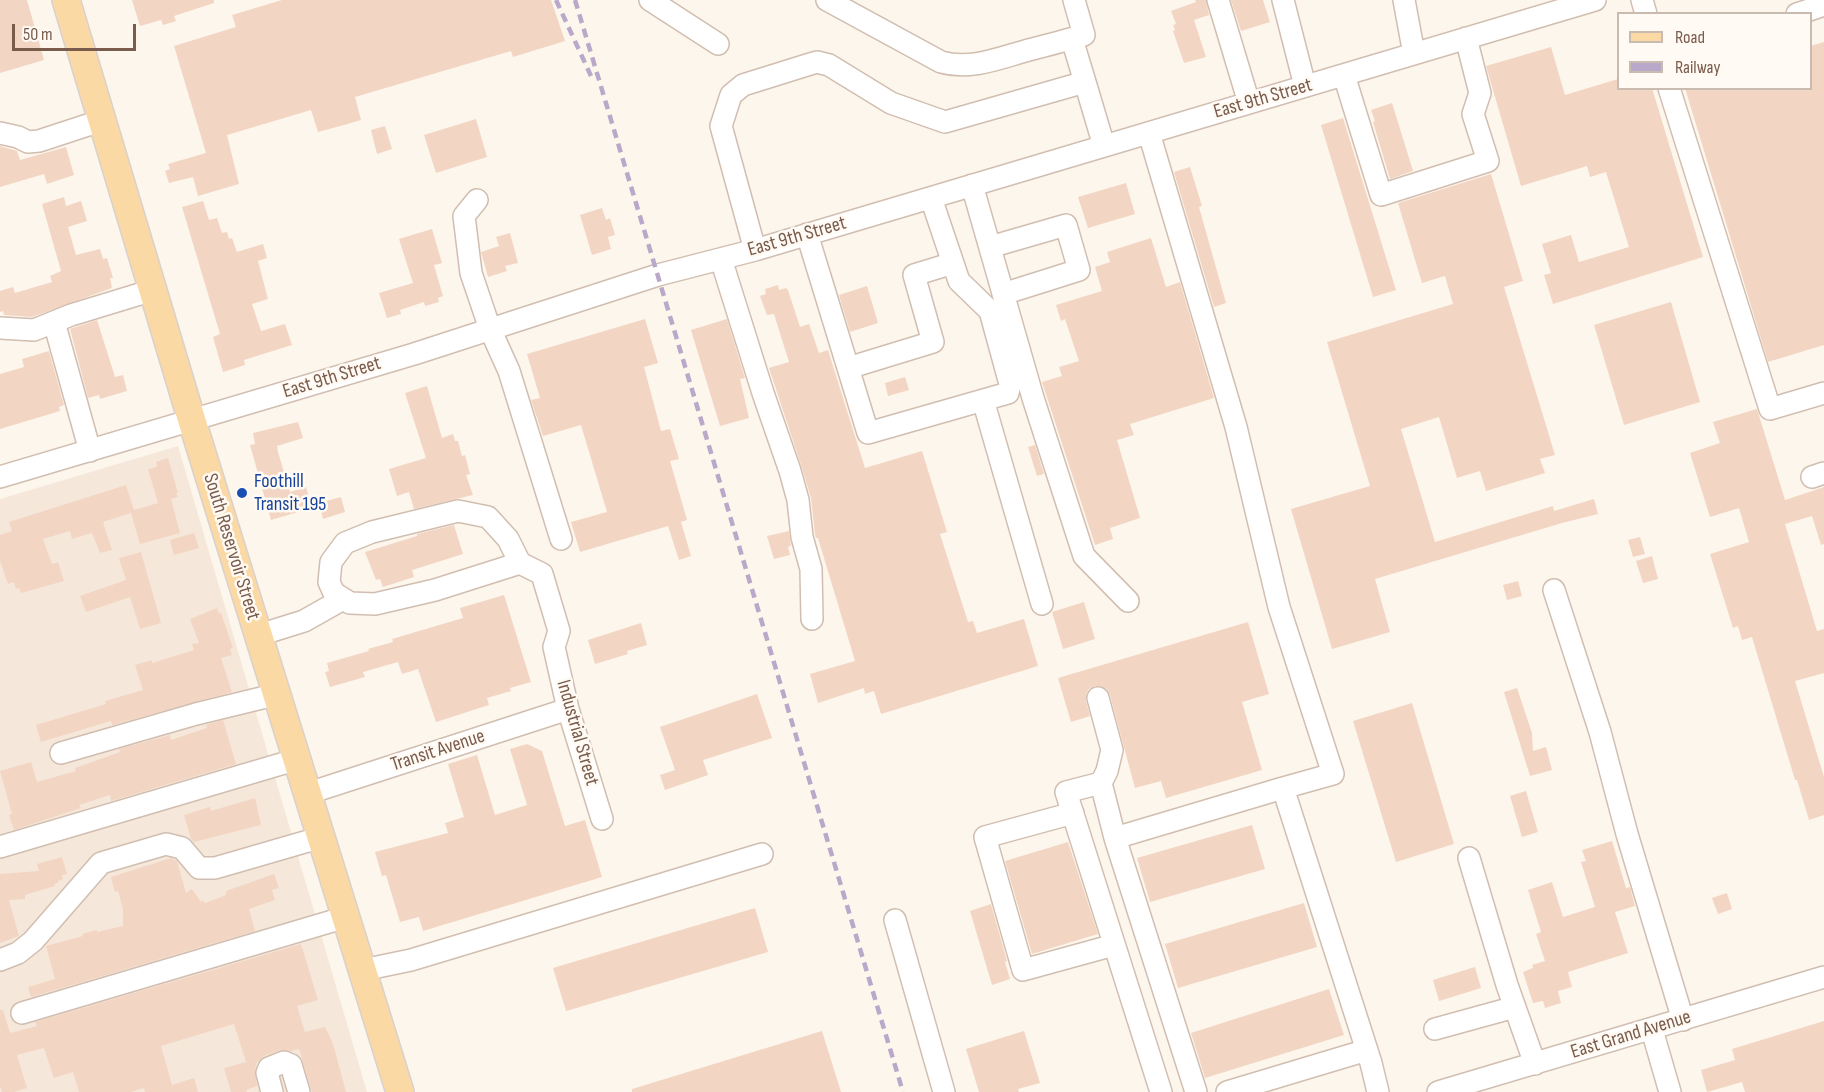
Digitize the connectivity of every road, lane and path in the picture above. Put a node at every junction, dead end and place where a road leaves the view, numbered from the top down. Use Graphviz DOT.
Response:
graph roads {
  1 [pos="66,0"];
  2 [pos="650,0"];
  3 [pos="827,0"];
  4 [pos="1074,0"];
  5 [pos="1218,0"];
  6 [pos="1284,0"];
  7 [pos="1404,0"];
  8 [pos="1587,1"];
  9 [pos="1824,5"];
  10 [pos="1803,12"];
  11 [pos="1467,38"];
  12 [pos="1072,39"];
  13 [pos="718,44"];
  14 [pos="1414,54"];
  15 [pos="1344,75"];
  16 [pos="1085,82"];
  17 [pos="1305,86"];
  18 [pos="1670,90"];
  19 [pos="1249,103"];
  20 [pos="103,120"];
  21 [pos="0,133"];
  22 [pos="1149,133"];
  23 [pos="1104,146"];
  24 [pos="972,185"];
  25 [pos="931,198"];
  26 [pos="477,200"];
  27 [pos="807,234"];
  28 [pos="990,248"];
  29 [pos="755,250"];
  30 [pos="721,259"];
  31 [pos="953,263"];
  32 [pos="153,290"];
  33 [pos="1003,294"];
  34 [pos="54,322"];
  35 [pos="0,328"];
  36 [pos="490,329"];
  37 [pos="848,368"];
  38 [pos="1824,393"];
  39 [pos="983,400"];
  40 [pos="192,421"];
  41 [pos="90,451"];
  42 [pos="0,477"];
  43 [pos="561,539"];
  44 [pos="520,562"];
  45 [pos="1554,590"];
  46 [pos="343,599"];
  47 [pos="1128,601"];
  48 [pos="1042,604"];
  49 [pos="812,619"];
  50 [pos="259,635"];
  51 [pos="278,694"];
  52 [pos="1098,698"];
  53 [pos="568,709"];
  54 [pos="61,753"];
  55 [pos="298,759"];
  56 [pos="1101,783"];
  57 [pos="1283,788"];
  58 [pos="309,793"];
  59 [pos="1072,813"];
  60 [pos="602,819"];
  61 [pos="322,837"];
  62 [pos="1115,838"];
  63 [pos="0,847"];
  64 [pos="762,854"];
  65 [pos="1469,858"];
  66 [pos="346,917"];
  67 [pos="895,920"];
  68 [pos="1114,945"];
  69 [pos="0,960"];
  70 [pos="363,970"];
  71 [pos="1824,977"];
  72 [pos="1515,1007"];
  73 [pos="22,1013"];
  74 [pos="1683,1020"];
  75 [pos="1435,1029"];
  76 [pos="1652,1030"];
  77 [pos="1367,1050"];
  78 [pos="1535,1064"];
  79 [pos="272,1092"];
  80 [pos="299,1092"];
  81 [pos="400,1092"];
  82 [pos="944,1092"];
  83 [pos="1161,1092"];
  84 [pos="1196,1092"];
  85 [pos="1227,1092"];
  86 [pos="1378,1092"];
  87 [pos="1438,1092"];
  88 [pos="1670,1092"];
  1 -- 20 [label="main road, South Reservoir Street"];
  2 -- 13 [label="street"];
  3 -- 12 [label="street"];
  4 -- 12 [label="street"];
  5 -- 19 [label="street"];
  6 -- 17 [label="street"];
  7 -- 14 [label="street"];
  8 -- 11 [label="street, East 9th Street"];
  9 -- 10 [label="street"];
  11 -- 14 [label="street, East 9th Street"];
  11 -- 15 [label="street"];
  12 -- 16 [label="street"];
  14 -- 15 [label="street, East 9th Street"];
  15 -- 17 [label="street, East 9th Street"];
  16 -- 23 [label="street"];
  16 -- 29 [label="street"];
  17 -- 19 [label="street, East 9th Street"];
  18 -- 38 [label="street"];
  19 -- 22 [label="street, East 9th Street"];
  20 -- 21 [label="street"];
  20 -- 32 [label="main road, South Reservoir Street"];
  22 -- 23 [label="street, East 9th Street"];
  22 -- 57 [label="street"];
  23 -- 24 [label="street, East 9th Street"];
  24 -- 25 [label="street, East 9th Street"];
  24 -- 28 [label="street"];
  25 -- 27 [label="street, East 9th Street"];
  25 -- 31 [label="street"];
  26 -- 36 [label="street"];
  27 -- 29 [label="street, East 9th Street"];
  27 -- 37 [label="street"];
  28 -- 33 [label="street"];
  28 -- 33 [label="street"];
  29 -- 30 [label="street, East 9th Street"];
  30 -- 36 [label="street, East 9th Street"];
  30 -- 49 [label="street"];
  31 -- 37 [label="street"];
  31 -- 39 [label="street"];
  32 -- 34 [label="street"];
  32 -- 40 [label="main road, South Reservoir Street"];
  33 -- 47 [label="street"];
  34 -- 35 [label="street"];
  34 -- 41 [label="street"];
  36 -- 40 [label="street, East 9th Street"];
  36 -- 43 [label="street"];
  37 -- 39 [label="street"];
  39 -- 48 [label="street"];
  40 -- 41 [label="street, East 9th Street"];
  40 -- 50 [label="main road, South Reservoir Street"];
  41 -- 42 [label="street, East 9th Street"];
  44 -- 46 [label="street"];
  44 -- 46 [label="street"];
  44 -- 53 [label="street, Industrial Street"];
  45 -- 74 [label="street"];
  46 -- 50 [label="street"];
  50 -- 51 [label="main road, South Reservoir Street"];
  51 -- 54 [label="street"];
  51 -- 55 [label="main road, South Reservoir Street"];
  52 -- 56 [label="street"];
  53 -- 58 [label="street, Transit Avenue"];
  53 -- 60 [label="street, Industrial Street"];
  55 -- 58 [label="main road, South Reservoir Street"];
  55 -- 63 [label="street"];
  56 -- 59 [label="street"];
  56 -- 62 [label="street"];
  57 -- 62 [label="street"];
  57 -- 77 [label="street"];
  58 -- 61 [label="main road, South Reservoir Street"];
  59 -- 68 [label="street"];
  59 -- 68 [label="street"];
  61 -- 66 [label="main road, South Reservoir Street"];
  61 -- 69 [label="street"];
  62 -- 84 [label="street"];
  64 -- 70 [label="street"];
  65 -- 72 [label="street"];
  66 -- 70 [label="main road, South Reservoir Street"];
  66 -- 73 [label="street"];
  67 -- 82 [label="street"];
  68 -- 83 [label="street"];
  70 -- 81 [label="main road, South Reservoir Street"];
  71 -- 74 [label="street, East Grand Avenue"];
  72 -- 75 [label="street"];
  72 -- 78 [label="street"];
  74 -- 76 [label="street, East Grand Avenue"];
  76 -- 78 [label="street, East Grand Avenue"];
  76 -- 88 [label="street"];
  77 -- 85 [label="street"];
  77 -- 86 [label="street"];
  78 -- 87 [label="street, East Grand Avenue"];
  79 -- 80 [label="street"];
}
